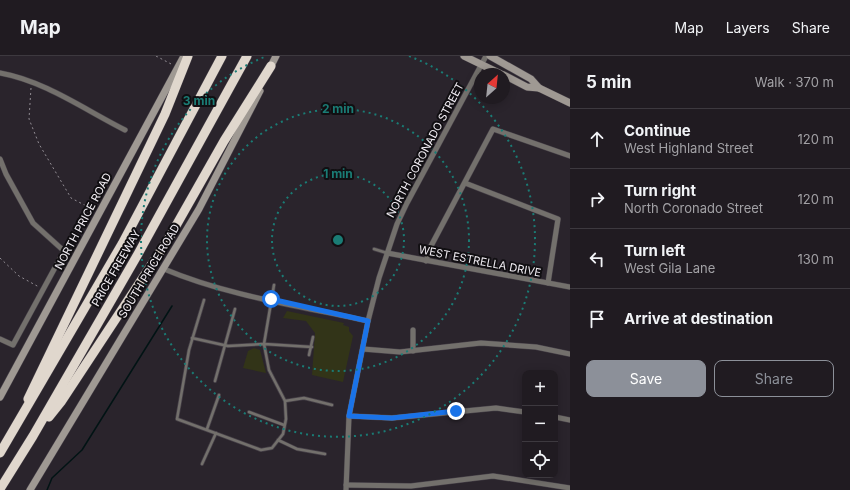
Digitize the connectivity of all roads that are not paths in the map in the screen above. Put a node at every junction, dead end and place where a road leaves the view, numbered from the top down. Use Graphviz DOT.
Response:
graph roads {
  1 [pos="184,56"];
  2 [pos="188,56"];
  3 [pos="222,56"];
  4 [pos="247,56"];
  5 [pos="276,56"];
  6 [pos="464,56"];
  7 [pos="491,56"];
  8 [pos="481,64"];
  9 [pos="271,66"];
  10 [pos="489,68"];
  11 [pos="0,73"];
  12 [pos="510,78"];
  13 [pos="539,88"];
  14 [pos="570,103"];
  15 [pos="125,130"];
  16 [pos="570,156"];
  17 [pos="0,159"];
  18 [pos="464,183"];
  19 [pos="374,249"];
  20 [pos="387,253"];
  21 [pos="426,261"];
  22 [pos="164,269"];
  23 [pos="548,283"];
  24 [pos="274,285"];
  25 [pos="570,287"];
  26 [pos="271,299"];
  27 [pos="204,300"];
  28 [pos="235,310"];
  29 [pos="368,321"];
  30 [pos="413,330"];
  31 [pos="313,337"];
  32 [pos="192,338"];
  33 [pos="0,339"];
  34 [pos="264,344"];
  35 [pos="226,345"];
  36 [pos="312,347"];
  37 [pos="363,348"];
  38 [pos="413,351"];
  39 [pos="570,354"];
  40 [pos="309,355"];
  41 [pos="215,381"];
  42 [pos="219,395"];
  43 [pos="0,397"];
  44 [pos="284,401"];
  45 [pos="332,405"];
  46 [pos="249,412"];
  47 [pos="522,412"];
  48 [pos="349,416"];
  49 [pos="558,418"];
  50 [pos="570,420"];
  51 [pos="284,425"];
  52 [pos="16,428"];
  53 [pos="207,429"];
  54 [pos="216,433"];
  55 [pos="33,436"];
  56 [pos="278,440"];
  57 [pos="0,453"];
  58 [pos="325,454"];
  59 [pos="202,464"];
  60 [pos="346,488"];
  61 [pos="570,488"];
  62 [pos="0,489"];
  63 [pos="30,490"];
  1 -- 43 [label="main road, NORTH PRICE ROAD"];
  2 -- 52 [label="highway"];
  3 -- 52 [label="highway, PRICE FREEWAY"];
  4 -- 55 [label="highway, PRICE FREEWAY"];
  5 -- 9 [label="main road, SOUTH PRICE ROAD"];
  6 -- 8 [label="main road"];
  7 -- 8 [label="street, NORTH CORONADO STREET"];
  7 -- 13 [label="main road"];
  8 -- 10 [label="main road"];
  8 -- 20 [label="street, NORTH CORONADO STREET"];
  9 -- 22 [label="main road, SOUTH PRICE ROAD"];
  9 -- 55 [label="highway"];
  11 -- 15 [label="street"];
  12 -- 13 [label="main road"];
  13 -- 14 [label="main road"];
  16 -- 18 [label="street"];
  17 -- 33 [label="street"];
  18 -- 21 [label="street"];
  18 -- 23 [label="street"];
  19 -- 20 [label="lane"];
  20 -- 21 [label="street, WEST ESTRELLA DRIVE"];
  20 -- 29 [label="street, NORTH CORONADO STREET"];
  21 -- 23 [label="street, WEST ESTRELLA DRIVE"];
  22 -- 26 [label="street"];
  22 -- 63 [label="main road, SOUTH PRICE ROAD"];
  23 -- 25 [label="street, WEST ESTRELLA DRIVE"];
  24 -- 26 [label="lane"];
  26 -- 29 [label="street"];
  26 -- 34 [label="lane"];
  27 -- 32 [label="lane"];
  28 -- 35 [label="lane"];
  29 -- 37 [label="street, NORTH CORONADO STREET"];
  30 -- 38 [label="street"];
  31 -- 36 [label="lane"];
  32 -- 35 [label="lane"];
  32 -- 53 [label="lane"];
  34 -- 35 [label="lane"];
  34 -- 36 [label="lane"];
  34 -- 44 [label="lane"];
  35 -- 41 [label="lane"];
  36 -- 40 [label="lane"];
  37 -- 38 [label="street"];
  37 -- 48 [label="street, NORTH CORONADO STREET"];
  38 -- 39 [label="street"];
  42 -- 53 [label="lane"];
  44 -- 45 [label="lane"];
  44 -- 51 [label="lane"];
  46 -- 51 [label="lane"];
  47 -- 48 [label="street"];
  48 -- 60 [label="street, NORTH CORONADO STREET"];
  49 -- 50 [label="street"];
  51 -- 56 [label="lane"];
  52 -- 57 [label="highway, PRICE FREEWAY"];
  53 -- 54 [label="lane"];
  54 -- 56 [label="lane"];
  54 -- 59 [label="lane"];
  55 -- 62 [label="highway, PRICE FREEWAY"];
  56 -- 58 [label="lane"];
  60 -- 61 [label="street"];
}
